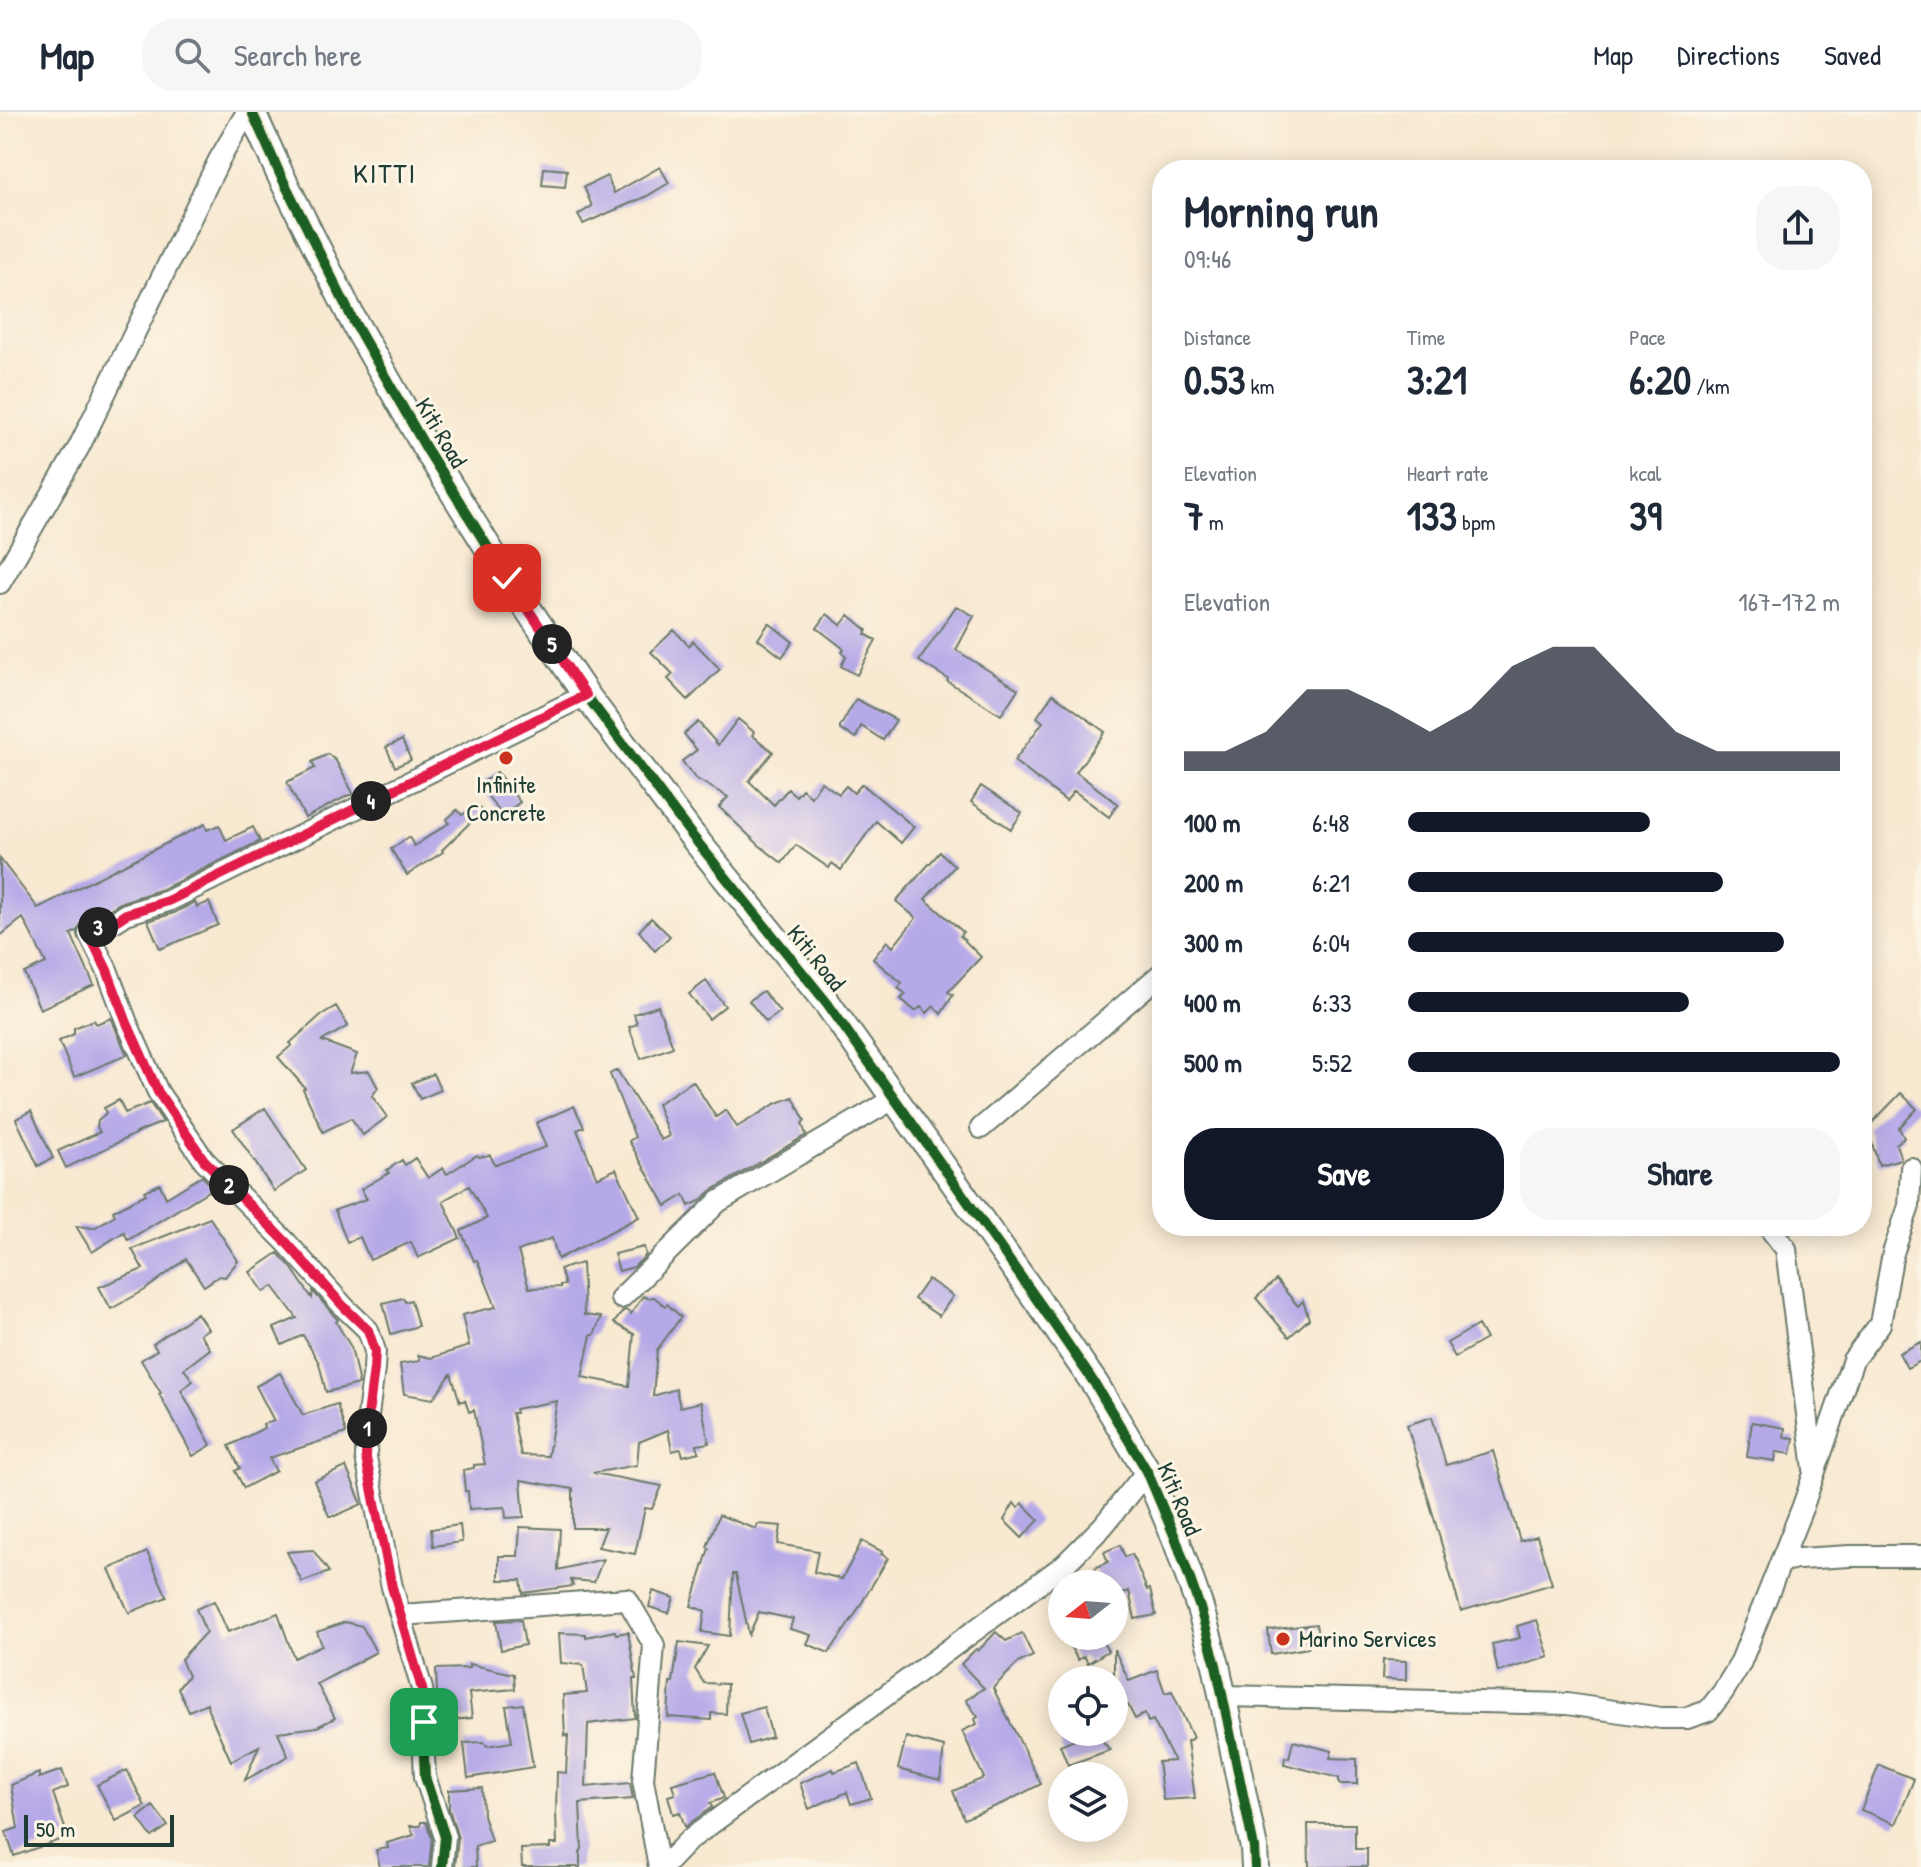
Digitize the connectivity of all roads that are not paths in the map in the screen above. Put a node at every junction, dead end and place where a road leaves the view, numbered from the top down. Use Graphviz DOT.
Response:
graph roads {
  1 [pos="250,112"];
  2 [pos="0,583"];
  3 [pos="586,695"];
  4 [pos="1152,982"];
  5 [pos="895,1098"];
  6 [pos="981,1128"];
  7 [pos="1911,1168"];
  8 [pos="1776,1236"];
  9 [pos="621,1298"];
  10 [pos="1147,1471"];
  11 [pos="1814,1473"];
  12 [pos="1921,1556"];
  13 [pos="1782,1560"];
  14 [pos="401,1615"];
  15 [pos="1222,1696"];
  16 [pos="442,1867"];
  17 [pos="661,1867"];
  18 [pos="1255,1867"];
  1 -- 2 [label="street"];
  1 -- 3 [label="street, Kiti Road"];
  3 -- 5 [label="street, Kiti Road"];
  3 -- 14 [label="street"];
  4 -- 6 [label="street"];
  5 -- 9 [label="street"];
  5 -- 10 [label="street, Kiti Road"];
  7 -- 11 [label="street"];
  8 -- 11 [label="street"];
  10 -- 15 [label="street, Kiti Road"];
  10 -- 17 [label="street"];
  11 -- 13 [label="street"];
  12 -- 13 [label="street"];
  13 -- 15 [label="street"];
  14 -- 16 [label="street"];
  14 -- 17 [label="street"];
  15 -- 18 [label="street, Kiti Road"];
}
